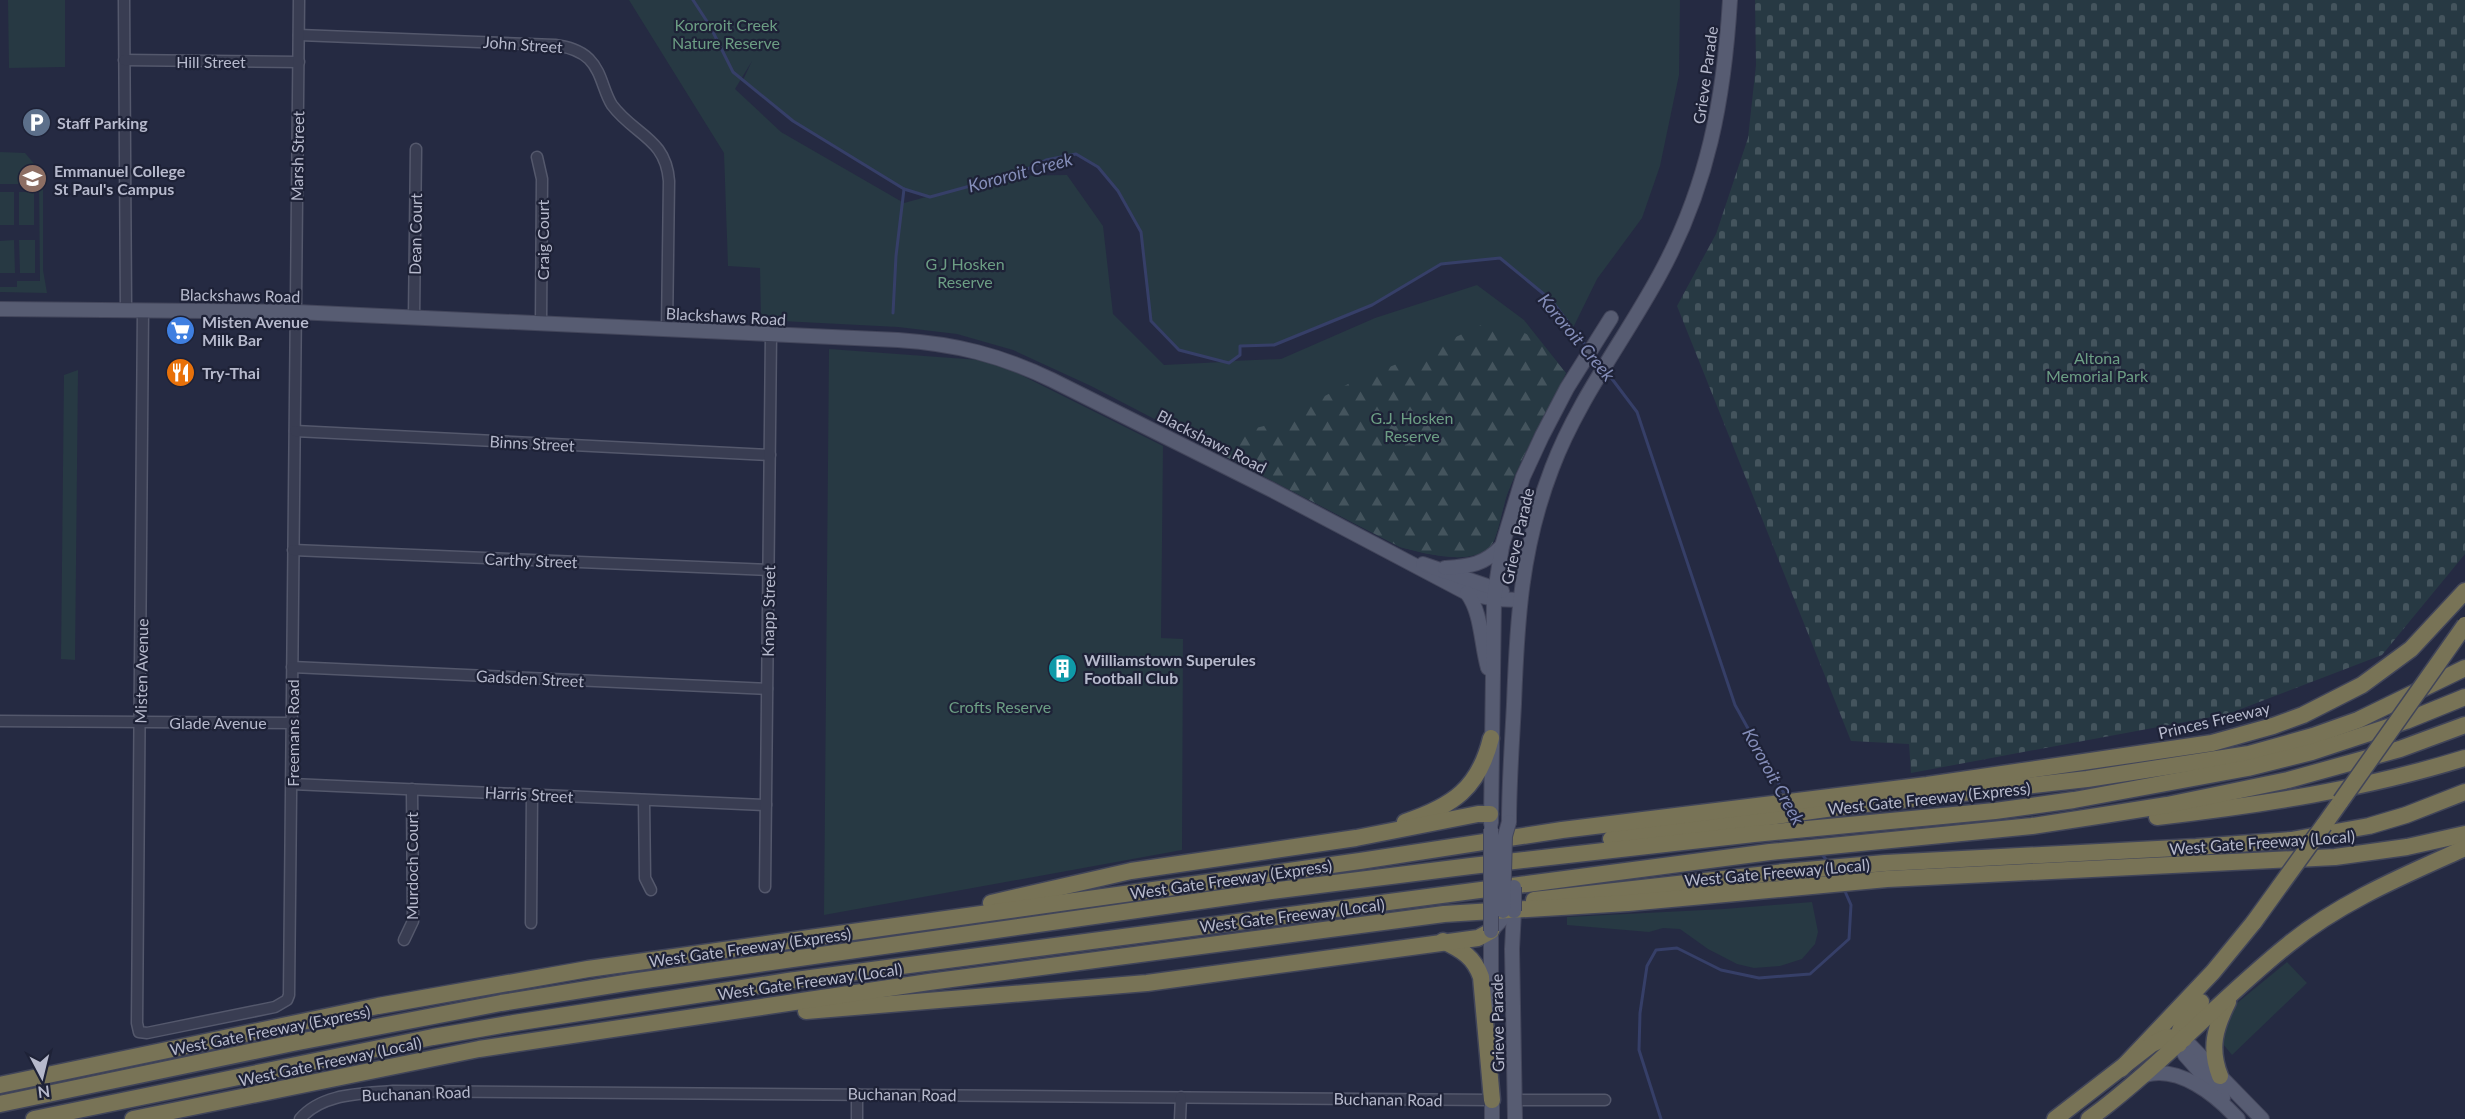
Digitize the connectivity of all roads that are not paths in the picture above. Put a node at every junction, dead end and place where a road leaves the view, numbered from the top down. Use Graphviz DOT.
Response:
graph roads {
  1 [pos="124,0"];
  2 [pos="299,0"];
  3 [pos="1730,0"];
  4 [pos="299,35"];
  5 [pos="124,60"];
  6 [pos="299,62"];
  7 [pos="416,149"];
  8 [pos="537,157"];
  9 [pos="0,309"];
  10 [pos="126,310"];
  11 [pos="143,310"];
  12 [pos="296,312"];
  13 [pos="414,318"];
  14 [pos="1611,318"];
  15 [pos="541,324"];
  16 [pos="668,330"];
  17 [pos="771,334"];
  18 [pos="295,431"];
  19 [pos="770,455"];
  20 [pos="1502,546"];
  21 [pos="294,550"];
  22 [pos="1401,558"];
  23 [pos="1440,569"];
  24 [pos="769,570"];
  25 [pos="2465,591"];
  26 [pos="1467,593"];
  27 [pos="1494,593"];
  28 [pos="1519,600"];
  29 [pos="2465,625"];
  30 [pos="292,667"];
  31 [pos="2465,668"];
  32 [pos="1491,679"];
  33 [pos="767,689"];
  34 [pos="2465,697"];
  35 [pos="0,721"];
  36 [pos="140,722"];
  37 [pos="292,723"];
  38 [pos="2465,725"];
  39 [pos="1491,738"];
  40 [pos="2465,758"];
  41 [pos="2221,759"];
  42 [pos="292,784"];
  43 [pos="1927,785"];
  44 [pos="412,789"];
  45 [pos="2465,792"];
  46 [pos="532,795"];
  47 [pos="644,800"];
  48 [pos="1845,801"];
  49 [pos="766,805"];
  50 [pos="1752,820"];
  51 [pos="1491,821"];
  52 [pos="1509,822"];
  53 [pos="2031,826"];
  54 [pos="2465,834"];
  55 [pos="1356,838"];
  56 [pos="2465,848"];
  57 [pos="1886,871"];
  58 [pos="765,887"];
  59 [pos="651,890"];
  60 [pos="1509,911"];
  61 [pos="1444,914"];
  62 [pos="929,920"];
  63 [pos="2254,922"];
  64 [pos="531,923"];
  65 [pos="1491,931"];
  66 [pos="404,940"];
  67 [pos="1443,942"];
  68 [pos="2232,994"];
  69 [pos="139,1032"];
  70 [pos="539,1039"];
  71 [pos="2180,1040"];
  72 [pos="2121,1069"];
  73 [pos="2145,1075"];
  74 [pos="2220,1076"];
  75 [pos="0,1084"];
  76 [pos="856,1094"];
  77 [pos="1181,1097"];
  78 [pos="1492,1100"];
  79 [pos="1515,1100"];
  80 [pos="1605,1100"];
  81 [pos="0,1104"];
  82 [pos="2059,1117"];
  83 [pos="2236,1117"];
  84 [pos="34,1119"];
  85 [pos="134,1119"];
  86 [pos="300,1119"];
  87 [pos="857,1119"];
  88 [pos="1180,1119"];
  89 [pos="1492,1119"];
  90 [pos="1515,1119"];
  91 [pos="2082,1119"];
  92 [pos="2089,1119"];
  93 [pos="2262,1119"];
  1 -- 5 [label="street"];
  2 -- 4 [label="street, Marsh Street"];
  3 -- 28 [label="main road, Grieve Parade"];
  4 -- 6 [label="street, Marsh Street"];
  4 -- 16 [label="street, John Street"];
  5 -- 6 [label="street, Hill Street"];
  5 -- 10 [label="street"];
  6 -- 12 [label="street, Marsh Street"];
  7 -- 13 [label="street, Dean Court"];
  8 -- 15 [label="street, Craig Court"];
  9 -- 10 [label="main road, Blackshaws Road"];
  10 -- 11 [label="main road, Blackshaws Road"];
  11 -- 12 [label="main road, Blackshaws Road"];
  11 -- 36 [label="street, Misten Avenue"];
  12 -- 13 [label="main road, Blackshaws Road"];
  12 -- 18 [label="street, Freemans Road"];
  13 -- 15 [label="main road, Blackshaws Road"];
  14 -- 20 [label="main road, Grieve Parade"];
  15 -- 16 [label="main road, Blackshaws Road"];
  16 -- 17 [label="main road, Blackshaws Road"];
  17 -- 19 [label="street, Knapp Street"];
  17 -- 22 [label="main road, Blackshaws Road"];
  18 -- 19 [label="street, Binns Street"];
  18 -- 21 [label="street, Freemans Road"];
  19 -- 24 [label="street, Knapp Street"];
  20 -- 23 [label="main road"];
  20 -- 27 [label="main road, Grieve Parade"];
  21 -- 24 [label="street, Carthy Street"];
  21 -- 30 [label="street, Freemans Road"];
  22 -- 23 [label="main road, Blackshaws Road"];
  22 -- 26 [label="main road, Blackshaws Road"];
  23 -- 27 [label="main road, Blackshaws Road"];
  24 -- 33 [label="street, Knapp Street"];
  25 -- 43 [label="highway, Princes Freeway"];
  26 -- 27 [label="main road, Blackshaws Road"];
  26 -- 32 [label="main road"];
  27 -- 28 [label="main road"];
  27 -- 32 [label="main road, Grieve Parade"];
  28 -- 52 [label="main road, Grieve Parade"];
  29 -- 63 [label="highway, bridge"];
  30 -- 33 [label="street, Gadsden Street"];
  30 -- 37 [label="street, Freemans Road"];
  31 -- 41 [label="highway"];
  32 -- 39 [label="main road, Grieve Parade"];
  33 -- 49 [label="street, Knapp Street"];
  34 -- 50 [label="highway, West Gate Freeway (Express)"];
  35 -- 36 [label="street, Glade Avenue"];
  36 -- 37 [label="street, Glade Avenue"];
  36 -- 69 [label="street, Misten Avenue"];
  37 -- 42 [label="street, Freemans Road"];
  38 -- 53 [label="highway"];
  39 -- 51 [label="main road, Grieve Parade"];
  39 -- 55 [label="highway"];
  40 -- 53 [label="highway"];
  41 -- 43 [label="highway"];
  41 -- 48 [label="highway"];
  42 -- 44 [label="street, Harris Street"];
  42 -- 69 [label="street, Freemans Road"];
  43 -- 48 [label="highway"];
  44 -- 46 [label="street, Harris Street"];
  44 -- 66 [label="street, Murdoch Court"];
  45 -- 57 [label="highway"];
  46 -- 47 [label="street, Harris Street"];
  46 -- 64 [label="street"];
  47 -- 49 [label="street, Harris Street"];
  47 -- 59 [label="street"];
  48 -- 50 [label="highway"];
  49 -- 58 [label="street, Knapp Street"];
  50 -- 62 [label="highway"];
  50 -- 81 [label="highway, West Gate Freeway (Express)"];
  51 -- 52 [label="main road"];
  51 -- 55 [label="highway"];
  51 -- 65 [label="main road, Grieve Parade, bridge"];
  52 -- 60 [label="main road, Grieve Parade, bridge"];
  53 -- 84 [label="highway"];
  54 -- 57 [label="highway, West Gate Freeway (Local)"];
  55 -- 62 [label="highway"];
  56 -- 68 [label="highway"];
  57 -- 61 [label="highway, West Gate Freeway (Local)"];
  57 -- 61 [label="highway"];
  60 -- 65 [label="main road"];
  60 -- 79 [label="main road, Grieve Parade"];
  61 -- 70 [label="highway, West Gate Freeway (Local)"];
  62 -- 75 [label="highway"];
  63 -- 71 [label="highway"];
  63 -- 72 [label="highway"];
  65 -- 67 [label="highway"];
  65 -- 78 [label="main road, Grieve Parade"];
  67 -- 70 [label="highway"];
  67 -- 78 [label="highway"];
  68 -- 71 [label="highway"];
  68 -- 74 [label="highway"];
  70 -- 85 [label="highway, West Gate Freeway (Local)"];
  71 -- 72 [label="highway"];
  71 -- 73 [label="highway"];
  71 -- 74 [label="main road"];
  71 -- 83 [label="main road"];
  72 -- 82 [label="highway"];
  73 -- 83 [label="main road"];
  73 -- 92 [label="highway"];
  74 -- 93 [label="main road"];
  76 -- 77 [label="street, Buchanan Road"];
  76 -- 86 [label="street, Buchanan Road"];
  76 -- 87 [label="street"];
  77 -- 78 [label="street, Buchanan Road"];
  77 -- 88 [label="street"];
  78 -- 79 [label="main road"];
  78 -- 89 [label="main road, Grieve Parade"];
  79 -- 80 [label="street"];
  79 -- 90 [label="main road, Grieve Parade"];
  82 -- 91 [label="highway"];
}
